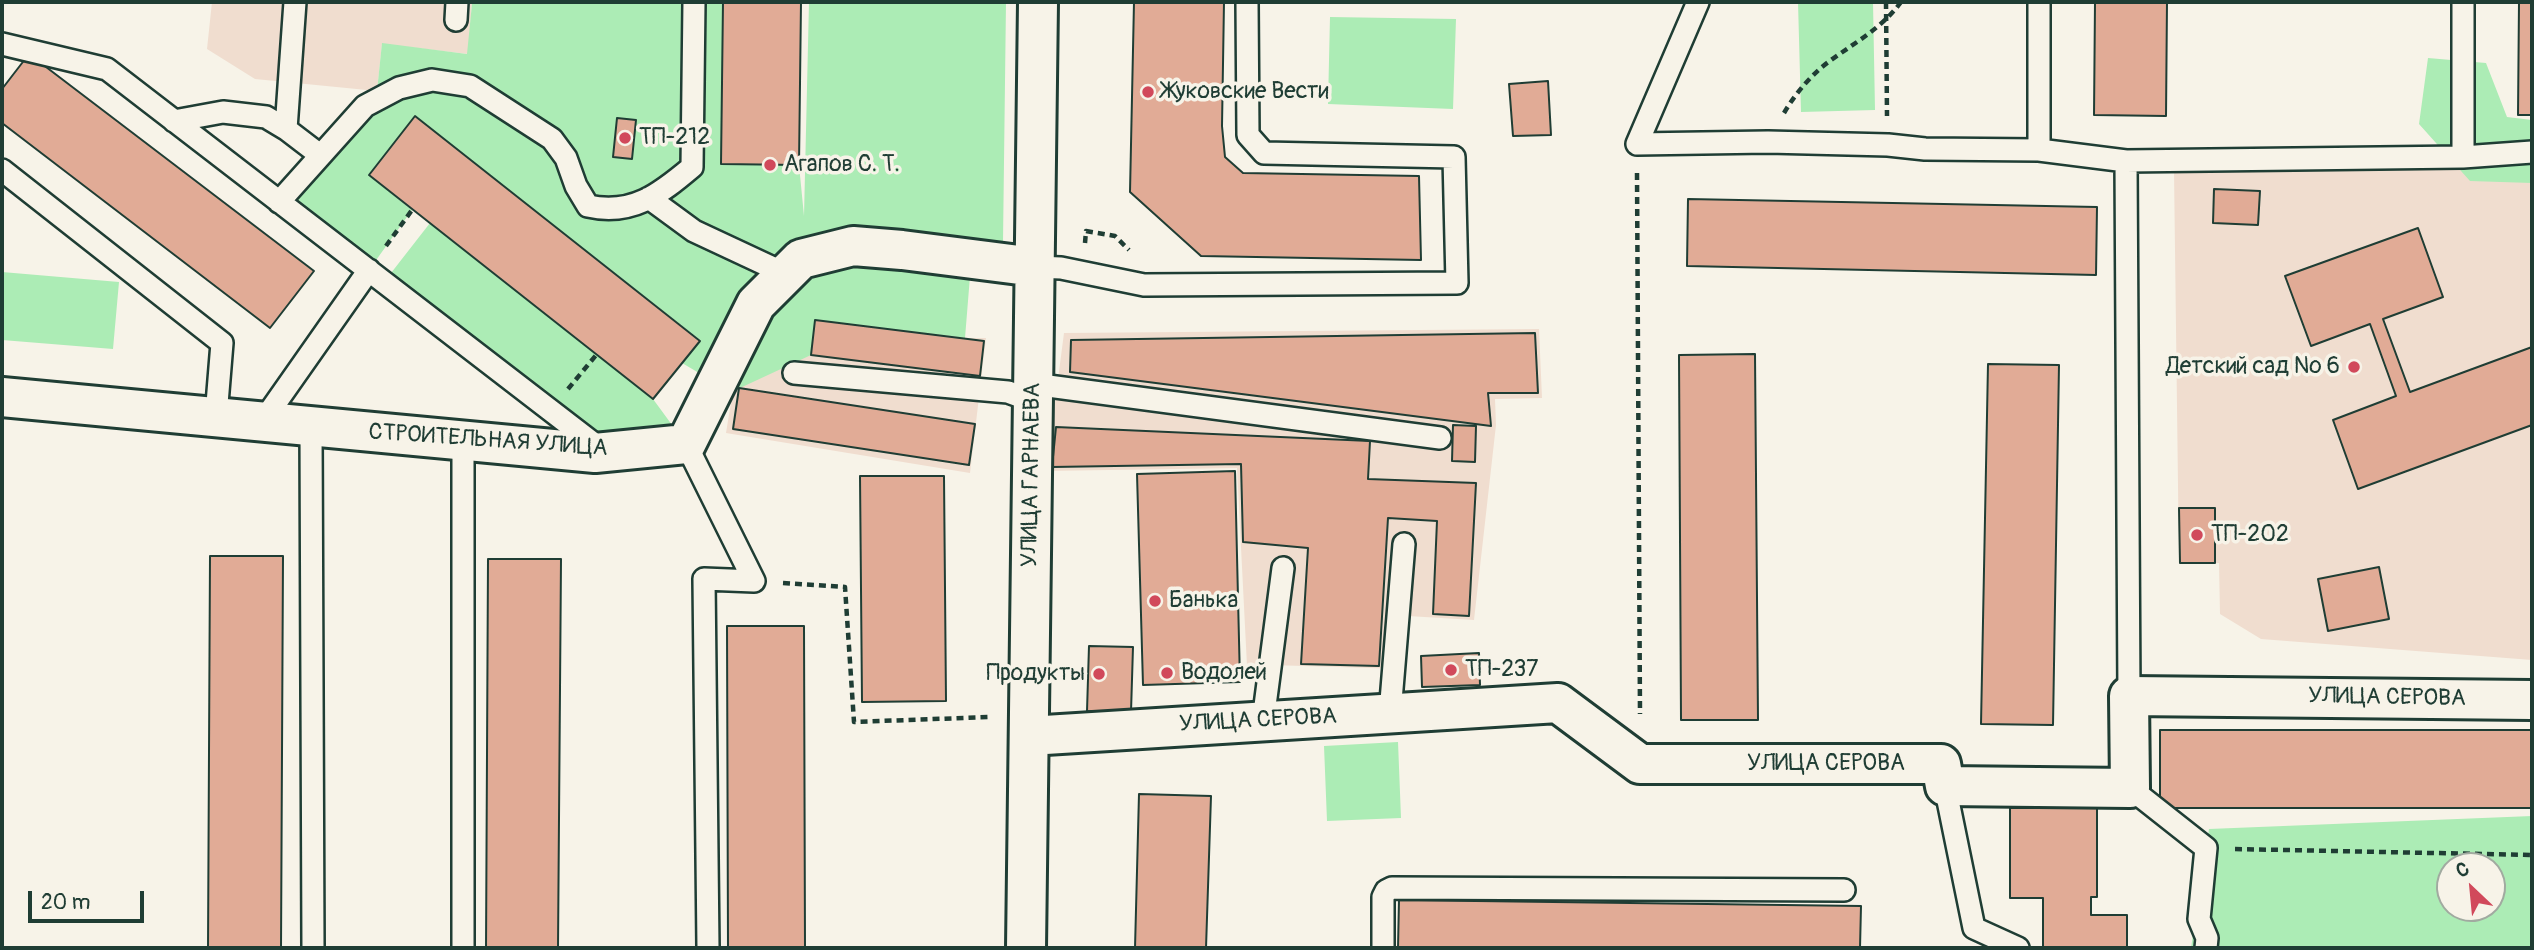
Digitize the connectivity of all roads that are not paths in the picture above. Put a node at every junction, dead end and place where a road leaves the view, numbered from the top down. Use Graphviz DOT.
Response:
graph roads {
  1 [pos="295,2"];
  2 [pos="694,2"];
  3 [pos="1038,2"];
  4 [pos="1247,2"];
  5 [pos="1698,2"];
  6 [pos="2039,2"];
  7 [pos="2463,2"];
  8 [pos="2,44"];
  9 [pos="174,121"];
  10 [pos="285,129"];
  11 [pos="2039,150"];
  12 [pos="2532,152"];
  13 [pos="320,155"];
  14 [pos="2463,157"];
  15 [pos="2126,161"];
  16 [pos="2,170"];
  17 [pos="649,198"];
  18 [pos="279,202"];
  19 [pos="1035,267"];
  20 [pos="369,270"];
  21 [pos="786,274"];
  22 [pos="794,373"];
  23 [pos="1033,393"];
  24 [pos="2,397"];
  25 [pos="216,416"];
  26 [pos="263,421"];
  27 [pos="311,427"];
  28 [pos="1440,438"];
  29 [pos="463,441"];
  30 [pos="686,444"];
  31 [pos="606,452"];
  32 [pos="1404,544"];
  33 [pos="1283,568"];
  34 [pos="2129,696"];
  35 [pos="2532,700"];
  36 [pos="1390,713"];
  37 [pos="1263,721"];
  38 [pos="1029,736"];
  39 [pos="1945,786"];
  40 [pos="2130,788"];
  41 [pos="1844,890"];
  42 [pos="313,948"];
  43 [pos="463,948"];
  44 [pos="708,948"];
  45 [pos="1026,948"];
  46 [pos="1383,948"];
  47 [pos="2018,948"];
  48 [pos="2206,948"];
  1 -- 10 [label="lane"];
  2 -- 17 [label="lane"];
  3 -- 19 [label="street, УЛИЦА ГАРНАЕВА"];
  4 -- 19 [label="lane"];
  5 -- 11 [label="lane"];
  6 -- 11 [label="lane"];
  7 -- 14 [label="lane"];
  8 -- 9 [label="lane"];
  9 -- 10 [label="lane"];
  9 -- 18 [label="lane"];
  10 -- 13 [label="lane"];
  11 -- 15 [label="lane"];
  12 -- 14 [label="lane"];
  13 -- 17 [label="lane"];
  13 -- 18 [label="lane"];
  14 -- 15 [label="lane"];
  15 -- 34 [label="lane"];
  16 -- 25 [label="lane"];
  17 -- 21 [label="lane"];
  18 -- 20 [label="lane"];
  19 -- 21 [label="street"];
  19 -- 23 [label="street, УЛИЦА ГАРНАЕВА"];
  20 -- 26 [label="lane"];
  20 -- 31 [label="lane"];
  21 -- 30 [label="street"];
  22 -- 23 [label="lane"];
  23 -- 28 [label="lane"];
  23 -- 38 [label="street, УЛИЦА ГАРНАЕВА"];
  24 -- 25 [label="street, СТРОИТЕЛЬНАЯ УЛИЦА"];
  25 -- 26 [label="street, СТРОИТЕЛЬНАЯ УЛИЦА"];
  26 -- 27 [label="street, СТРОИТЕЛЬНАЯ УЛИЦА"];
  27 -- 29 [label="street, СТРОИТЕЛЬНАЯ УЛИЦА"];
  27 -- 42 [label="lane"];
  29 -- 31 [label="street, СТРОИТЕЛЬНАЯ УЛИЦА"];
  29 -- 43 [label="lane"];
  30 -- 31 [label="street, СТРОИТЕЛЬНАЯ УЛИЦА"];
  30 -- 44 [label="lane"];
  32 -- 36 [label="lane"];
  33 -- 37 [label="lane"];
  34 -- 35 [label="street, УЛИЦА СЕРОВА"];
  34 -- 40 [label="street"];
  36 -- 37 [label="street, УЛИЦА СЕРОВА"];
  36 -- 39 [label="street, УЛИЦА СЕРОВА"];
  37 -- 38 [label="street, УЛИЦА СЕРОВА"];
  38 -- 45 [label="street, УЛИЦА ГАРНАЕВА"];
  39 -- 40 [label="street"];
  39 -- 47 [label="lane"];
  40 -- 48 [label="lane"];
  41 -- 46 [label="lane"];
}
